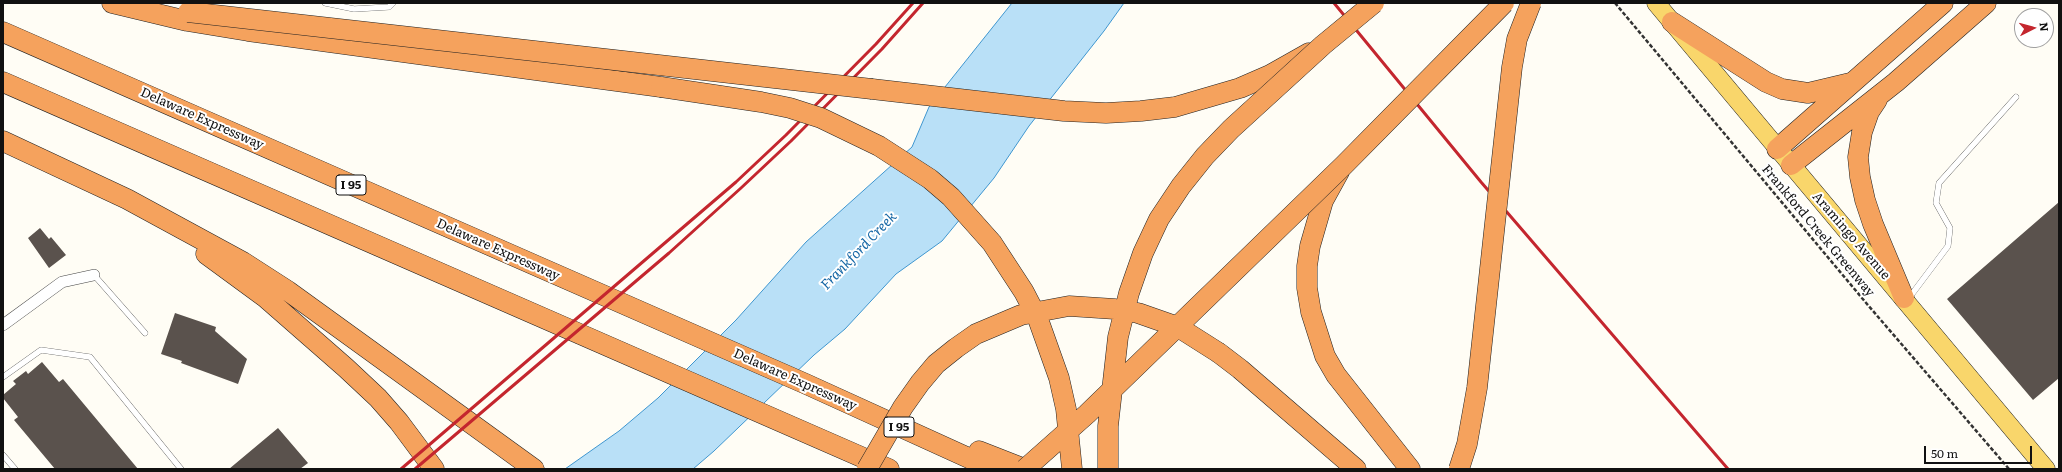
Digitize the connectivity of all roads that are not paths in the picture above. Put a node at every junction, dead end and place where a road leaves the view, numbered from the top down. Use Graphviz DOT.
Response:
graph roads {
  1 [pos="112,3"];
  2 [pos="132,3"];
  3 [pos="325,3"];
  4 [pos="393,3"];
  5 [pos="1374,3"];
  6 [pos="1504,3"];
  7 [pos="1531,3"];
  8 [pos="1656,3"];
  9 [pos="1942,3"];
  10 [pos="1986,3"];
  11 [pos="188,16"];
  12 [pos="1672,22"];
  13 [pos="3,32"];
  14 [pos="1322,45"];
  15 [pos="3,82"];
  16 [pos="1852,83"];
  17 [pos="1880,95"];
  18 [pos="2016,97"];
  19 [pos="3,141"];
  20 [pos="1777,149"];
  21 [pos="1344,164"];
  22 [pos="1791,165"];
  23 [pos="127,199"];
  24 [pos="94,275"];
  25 [pos="1905,300"];
  26 [pos="3,325"];
  27 [pos="145,333"];
  28 [pos="3,378"];
  29 [pos="806,384"];
  30 [pos="3,455"];
  31 [pos="15,469"];
  32 [pos="181,469"];
  33 [pos="434,469"];
  34 [pos="534,469"];
  35 [pos="868,469"];
  36 [pos="888,469"];
  37 [pos="993,469"];
  38 [pos="1025,469"];
  39 [pos="1072,469"];
  40 [pos="1108,469"];
  41 [pos="1356,469"];
  42 [pos="1410,469"];
  43 [pos="1459,469"];
  44 [pos="2046,469"];
  1 -- 11 [label="highway"];
  2 -- 11 [label="highway"];
  3 -- 4 [label="lane"];
  5 -- 14 [label="highway, bridge"];
  6 -- 21 [label="highway, bridge"];
  7 -- 43 [label="highway, bridge"];
  8 -- 12 [label="main road, Aramingo Avenue"];
  9 -- 16 [label="highway"];
  10 -- 17 [label="highway"];
  11 -- 14 [label="highway, bridge"];
  11 -- 39 [label="highway, bridge"];
  12 -- 16 [label="highway"];
  12 -- 20 [label="main road, Aramingo Avenue"];
  13 -- 29 [label="highway, Delaware Expressway / I 95"];
  14 -- 40 [label="highway, bridge"];
  15 -- 36 [label="highway"];
  16 -- 20 [label="highway"];
  17 -- 22 [label="highway"];
  17 -- 25 [label="highway"];
  18 -- 25 [label="lane"];
  19 -- 23 [label="highway"];
  20 -- 22 [label="main road, Aramingo Avenue"];
  21 -- 38 [label="highway, bridge"];
  21 -- 42 [label="highway, bridge"];
  22 -- 25 [label="main road, Aramingo Avenue"];
  23 -- 33 [label="highway"];
  23 -- 34 [label="highway"];
  24 -- 26 [label="street"];
  24 -- 27 [label="lane"];
  25 -- 44 [label="main road, Aramingo Avenue"];
  28 -- 32 [label="lane"];
  29 -- 37 [label="highway, Delaware Expressway / I 95"];
  29 -- 38 [label="highway"];
  30 -- 31 [label="lane"];
  35 -- 41 [label="highway, bridge"];
}
